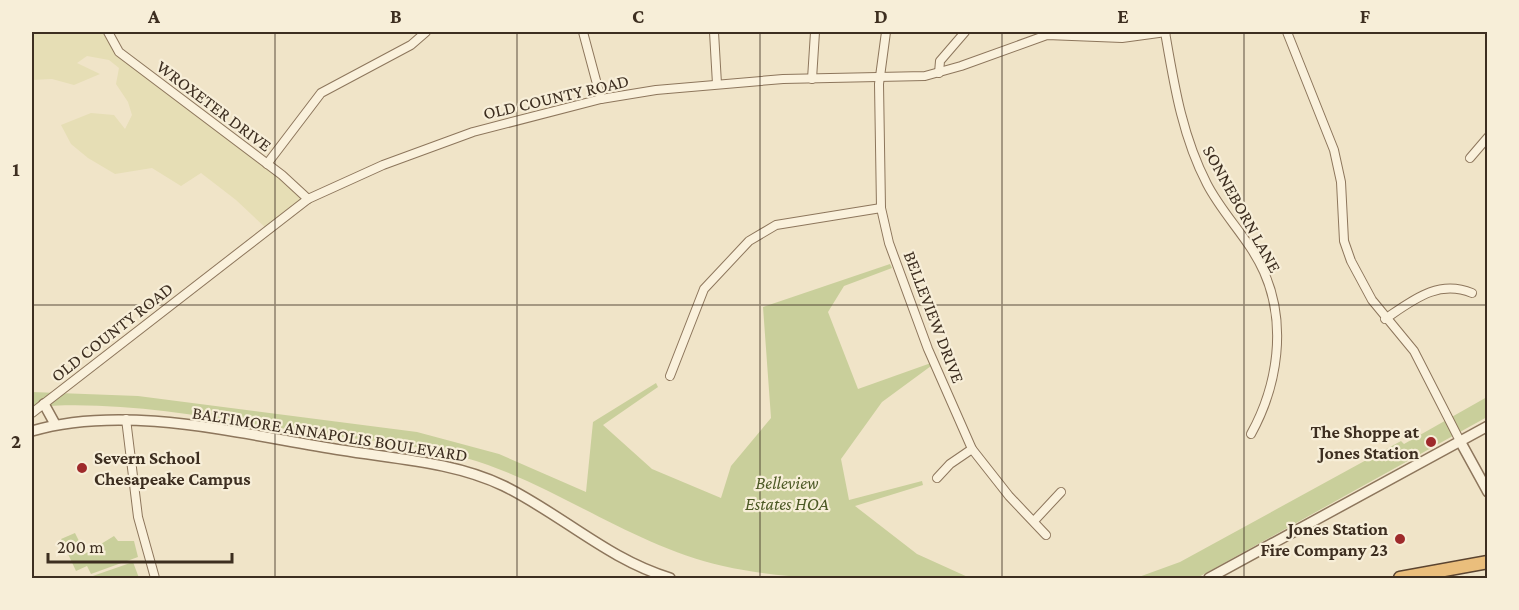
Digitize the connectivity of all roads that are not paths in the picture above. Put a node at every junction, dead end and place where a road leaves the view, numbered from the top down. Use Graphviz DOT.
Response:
graph roads {
  1 [pos="108,32"];
  2 [pos="426,32"];
  3 [pos="584,32"];
  4 [pos="714,32"];
  5 [pos="815,32"];
  6 [pos="886,32"];
  7 [pos="964,32"];
  8 [pos="1165,32"];
  9 [pos="1287,32"];
  10 [pos="939,73"];
  11 [pos="881,79"];
  12 [pos="812,80"];
  13 [pos="717,84"];
  14 [pos="602,99"];
  15 [pos="1488,137"];
  16 [pos="1470,158"];
  17 [pos="267,164"];
  18 [pos="308,200"];
  19 [pos="881,208"];
  20 [pos="1472,293"];
  21 [pos="1385,319"];
  22 [pos="670,376"];
  23 [pos="44,404"];
  24 [pos="32,413"];
  25 [pos="126,419"];
  26 [pos="55,424"];
  27 [pos="1488,426"];
  28 [pos="32,431"];
  29 [pos="1251,434"];
  30 [pos="1460,441"];
  31 [pos="972,449"];
  32 [pos="936,478"];
  33 [pos="1062,492"];
  34 [pos="1488,492"];
  35 [pos="1034,521"];
  36 [pos="1046,535"];
  37 [pos="1488,562"];
  38 [pos="155,579"];
  39 [pos="670,579"];
  40 [pos="1209,579"];
  41 [pos="1400,579"];
  1 -- 17 [label="street, WROXETER DRIVE"];
  2 -- 17 [label="street"];
  3 -- 14 [label="street"];
  4 -- 13 [label="street"];
  5 -- 12 [label="street"];
  6 -- 11 [label="street, BELLEVIEW DRIVE"];
  7 -- 10 [label="street"];
  8 -- 10 [label="street, OLD COUNTY ROAD"];
  8 -- 29 [label="street, SONNEBORN LANE"];
  9 -- 21 [label="street"];
  10 -- 11 [label="street, OLD COUNTY ROAD"];
  11 -- 12 [label="street, OLD COUNTY ROAD"];
  11 -- 19 [label="street, BELLEVIEW DRIVE"];
  12 -- 13 [label="street, OLD COUNTY ROAD"];
  13 -- 14 [label="street, OLD COUNTY ROAD"];
  14 -- 18 [label="street, OLD COUNTY ROAD"];
  15 -- 16 [label="street"];
  17 -- 18 [label="street, WROXETER DRIVE"];
  18 -- 23 [label="street, OLD COUNTY ROAD"];
  19 -- 22 [label="street"];
  19 -- 31 [label="street, BELLEVIEW DRIVE"];
  20 -- 21 [label="street"];
  21 -- 30 [label="street"];
  23 -- 24 [label="street, OLD COUNTY ROAD"];
  23 -- 26 [label="street"];
  25 -- 26 [label="street, BALTIMORE ANNAPOLIS BOULEVARD"];
  25 -- 38 [label="street"];
  25 -- 39 [label="street, BALTIMORE ANNAPOLIS BOULEVARD"];
  26 -- 28 [label="street, BALTIMORE ANNAPOLIS BOULEVARD"];
  27 -- 30 [label="street"];
  30 -- 34 [label="street"];
  30 -- 40 [label="street"];
  31 -- 32 [label="street"];
  31 -- 35 [label="street, BELLEVIEW DRIVE"];
  33 -- 35 [label="street"];
  35 -- 36 [label="street, BELLEVIEW DRIVE"];
  37 -- 41 [label="highway"];
}
